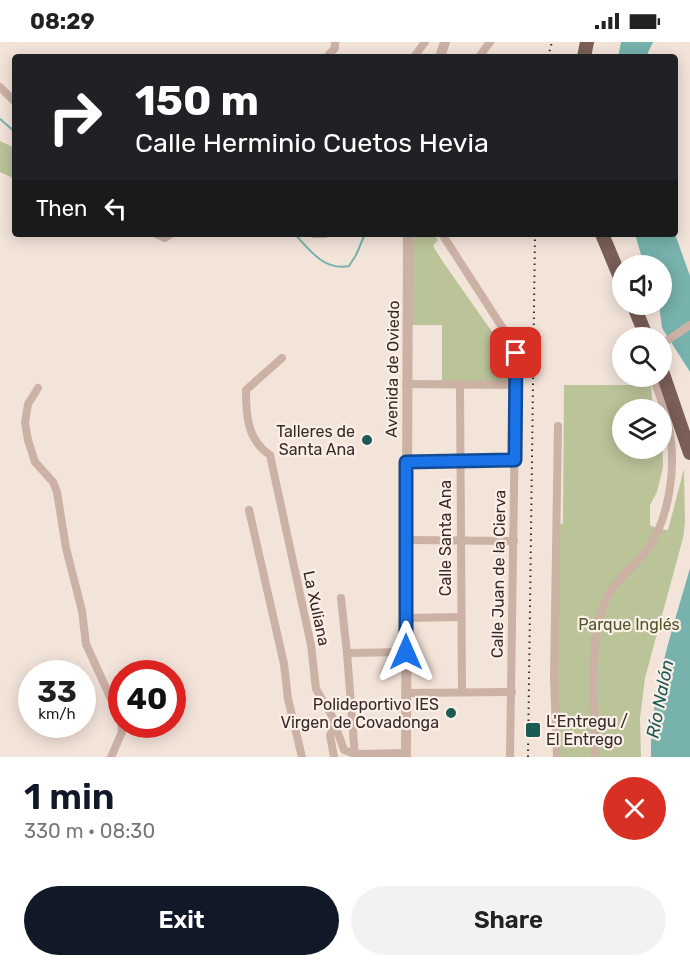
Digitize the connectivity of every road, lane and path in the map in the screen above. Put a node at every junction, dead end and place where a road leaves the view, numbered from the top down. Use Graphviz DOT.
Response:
graph roads {
  1 [pos="0,87"];
  2 [pos="12,99"];
  3 [pos="408,237"];
  4 [pos="444,237"];
  5 [pos="603,237"];
  6 [pos="612,258"];
  7 [pos="690,325"];
  8 [pos="672,337"];
  9 [pos="282,358"];
  10 [pos="406,384"];
  11 [pos="460,384"];
  12 [pos="516,385"];
  13 [pos="656,387"];
  14 [pos="667,387"];
  15 [pos="38,388"];
  16 [pos="558,426"];
  17 [pos="690,453"];
  18 [pos="515,460"];
  19 [pos="460,461"];
  20 [pos="406,462"];
  21 [pos="249,510"];
  22 [pos="407,540"];
  23 [pos="460,540"];
  24 [pos="514,541"];
  25 [pos="341,598"];
  26 [pos="461,617"];
  27 [pos="406,618"];
  28 [pos="406,652"];
  29 [pos="347,653"];
  30 [pos="462,692"];
  31 [pos="512,692"];
  32 [pos="407,693"];
  33 [pos="335,725"];
  34 [pos="355,755"];
  35 [pos="406,755"];
  36 [pos="111,757"];
  37 [pos="302,757"];
  38 [pos="334,757"];
  39 [pos="510,757"];
  40 [pos="557,757"];
  41 [pos="595,757"];
  1 -- 2 [label="street"];
  3 -- 10 [label="street, Avenida de Oviedo"];
  4 -- 12 [label="street, Calle Juan de la Cierva"];
  5 -- 6 [label="main road"];
  7 -- 8 [label="street"];
  9 -- 33 [label="street, La Xuliana"];
  10 -- 11 [label="street"];
  10 -- 20 [label="street, Avenida de Oviedo"];
  11 -- 12 [label="street"];
  11 -- 19 [label="street, Calle Santa Ana"];
  12 -- 18 [label="street, Calle Juan de la Cierva"];
  13 -- 41 [label="street"];
  14 -- 17 [label="main road"];
  15 -- 36 [label="street"];
  16 -- 40 [label="street"];
  18 -- 19 [label="street"];
  18 -- 24 [label="street, Calle Juan de la Cierva"];
  19 -- 20 [label="street"];
  19 -- 23 [label="street, Calle Santa Ana"];
  20 -- 22 [label="street, Avenida de Oviedo"];
  21 -- 37 [label="street"];
  22 -- 23 [label="street"];
  22 -- 27 [label="street, Avenida de Oviedo"];
  23 -- 24 [label="street"];
  23 -- 26 [label="street, Calle Santa Ana"];
  24 -- 31 [label="street, Calle Juan de la Cierva"];
  25 -- 29 [label="street"];
  26 -- 27 [label="street"];
  26 -- 30 [label="street, Calle Santa Ana"];
  27 -- 28 [label="street, Avenida de Oviedo"];
  28 -- 29 [label="street"];
  28 -- 32 [label="street, Avenida de Oviedo"];
  29 -- 34 [label="street"];
  30 -- 31 [label="street"];
  30 -- 32 [label="street"];
  31 -- 39 [label="street, Calle Juan de la Cierva"];
  32 -- 35 [label="street, Avenida de Oviedo"];
  33 -- 34 [label="street, La Xuliana"];
  33 -- 38 [label="street"];
  34 -- 35 [label="street"];
}
